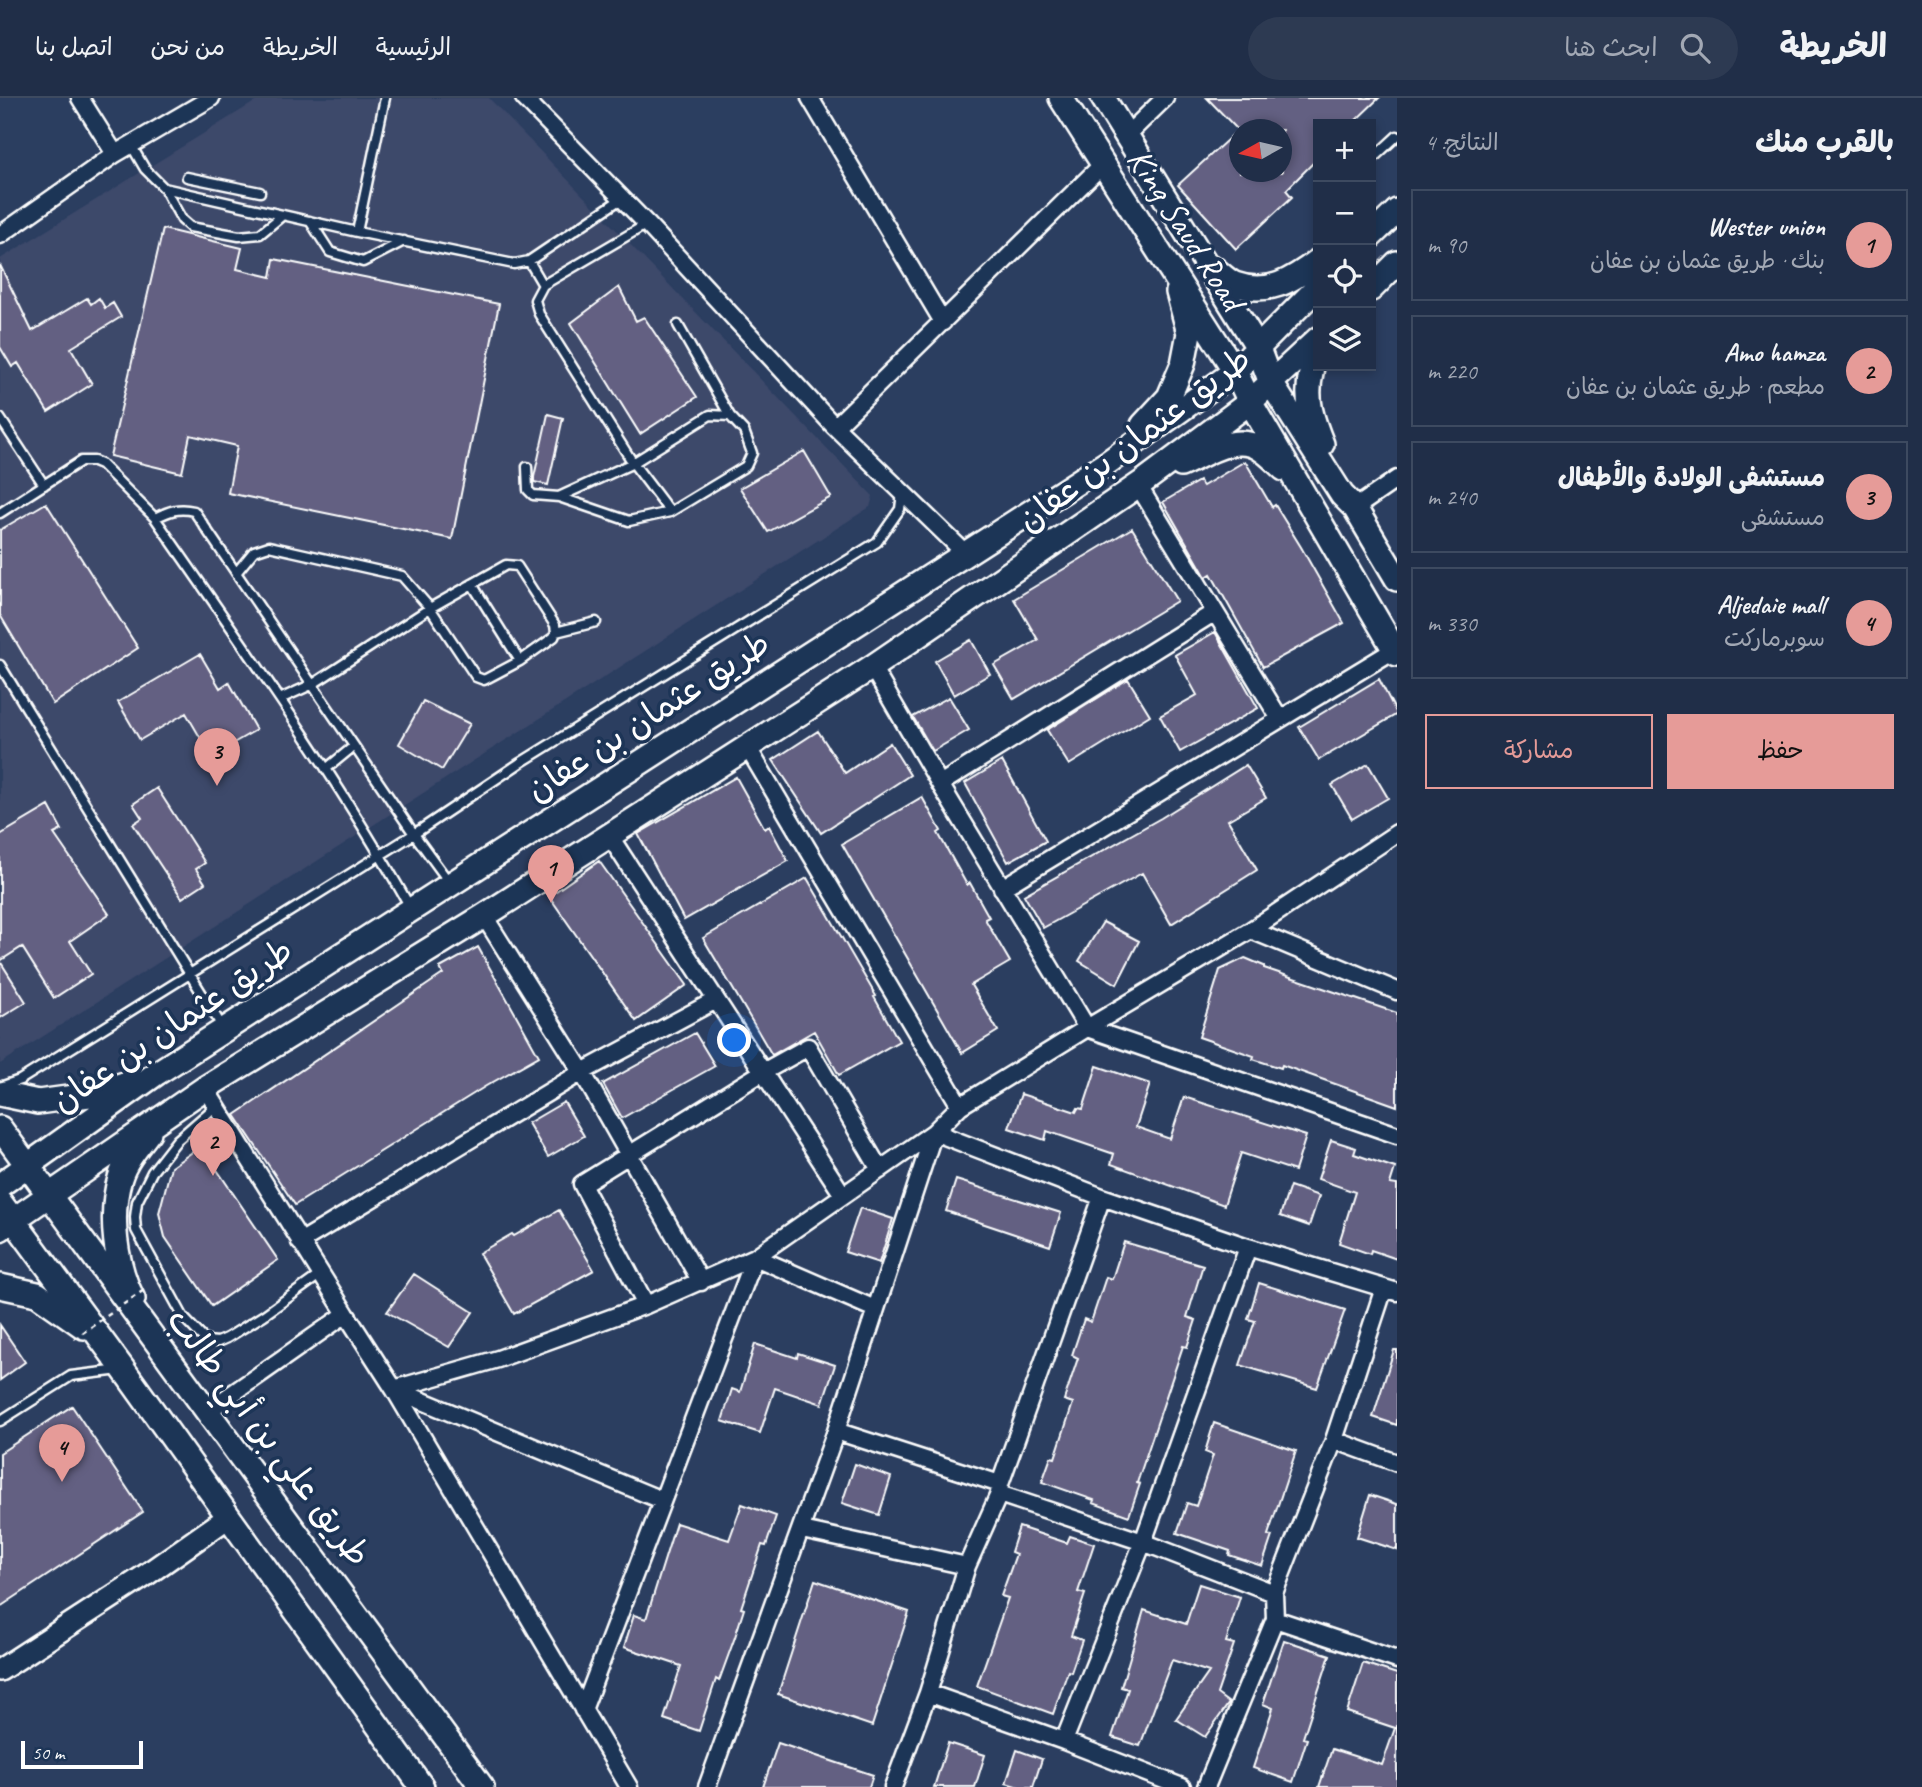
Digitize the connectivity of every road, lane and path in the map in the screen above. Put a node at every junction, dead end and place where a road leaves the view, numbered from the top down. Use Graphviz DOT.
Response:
graph roads {
  1 [pos="80,98"];
  2 [pos="211,98"];
  3 [pos="385,98"];
  4 [pos="810,98"];
  5 [pos="1061,98"];
  6 [pos="1103,98"];
  7 [pos="1165,98"];
  8 [pos="527,99"];
  9 [pos="1126,136"];
  10 [pos="1397,136"];
  11 [pos="131,145"];
  12 [pos="115,154"];
  13 [pos="1376,155"];
  14 [pos="1102,165"];
  15 [pos="187,177"];
  16 [pos="164,188"];
  17 [pos="260,192"];
  18 [pos="621,199"];
  19 [pos="1397,208"];
  20 [pos="283,215"];
  21 [pos="310,221"];
  22 [pos="1376,221"];
  23 [pos="648,224"];
  24 [pos="1376,231"];
  25 [pos="357,232"];
  26 [pos="1186,233"];
  27 [pos="0,235"];
  28 [pos="404,241"];
  29 [pos="530,261"];
  30 [pos="1397,263"];
  31 [pos="1313,264"];
  32 [pos="1171,269"];
  33 [pos="1376,284"];
  34 [pos="543,285"];
  35 [pos="1313,292"];
  36 [pos="943,322"];
  37 [pos="678,326"];
  38 [pos="1313,344"];
  39 [pos="1257,346"];
  40 [pos="1313,363"];
  41 [pos="1235,370"];
  42 [pos="1270,383"];
  43 [pos="1250,402"];
  44 [pos="730,415"];
  45 [pos="0,418"];
  46 [pos="835,427"];
  47 [pos="633,463"];
  48 [pos="1107,463"];
  49 [pos="527,467"];
  50 [pos="1397,479"];
  51 [pos="1297,480"];
  52 [pos="1141,484"];
  53 [pos="44,485"];
  54 [pos="902,492"];
  55 [pos="559,497"];
  56 [pos="1349,502"];
  57 [pos="670,512"];
  58 [pos="0,513"];
  59 [pos="155,518"];
  60 [pos="965,553"];
  61 [pos="236,573"];
  62 [pos="1397,579"];
  63 [pos="472,584"];
  64 [pos="430,608"];
  65 [pos="1215,612"];
  66 [pos="596,622"];
  67 [pos="556,632"];
  68 [pos="1396,652"];
  69 [pos="520,661"];
  70 [pos="0,665"];
  71 [pos="872,667"];
  72 [pos="313,684"];
  73 [pos="280,699"];
  74 [pos="1280,719"];
  75 [pos="354,746"];
  76 [pos="748,748"];
  77 [pos="326,769"];
  78 [pos="940,784"];
  79 [pos="1397,833"];
  80 [pos="414,834"];
  81 [pos="609,835"];
  82 [pos="380,854"];
  83 [pos="451,884"];
  84 [pos="1002,888"];
  85 [pos="412,909"];
  86 [pos="484,916"];
  87 [pos="1251,930"];
  88 [pos="190,975"];
  89 [pos="1397,991"];
  90 [pos="716,1000"];
  91 [pos="1087,1027"];
  92 [pos="224,1030"];
  93 [pos="582,1072"];
  94 [pos="763,1072"];
  95 [pos="157,1073"];
  96 [pos="0,1087"];
  97 [pos="0,1094"];
  98 [pos="210,1097"];
  99 [pos="960,1106"];
  100 [pos="161,1117"];
  101 [pos="0,1128"];
  102 [pos="934,1132"];
  103 [pos="1397,1135"];
  104 [pos="628,1154"];
  105 [pos="27,1165"];
  106 [pos="880,1170"];
  107 [pos="0,1185"];
  108 [pos="48,1195"];
  109 [pos="843,1195"];
  110 [pos="1102,1197"];
  111 [pos="5,1217"];
  112 [pos="300,1242"];
  113 [pos="1248,1247"];
  114 [pos="755,1257"];
  115 [pos="321,1274"];
  116 [pos="701,1282"];
  117 [pos="0,1286"];
  118 [pos="144,1290"];
  119 [pos="1390,1290"];
  120 [pos="646,1305"];
  121 [pos="875,1309"];
  122 [pos="346,1314"];
  123 [pos="74,1339"];
  124 [pos="102,1340"];
  125 [pos="156,1342"];
  126 [pos="123,1369"];
  127 [pos="394,1390"];
  128 [pos="209,1410"];
  129 [pos="0,1421"];
  130 [pos="836,1431"];
  131 [pos="1334,1440"];
  132 [pos="1397,1463"];
  133 [pos="999,1489"];
  134 [pos="661,1500"];
  135 [pos="227,1518"];
  136 [pos="802,1530"];
  137 [pos="1143,1542"];
  138 [pos="967,1566"];
  139 [pos="1274,1592"];
  140 [pos="1275,1619"];
  141 [pos="1397,1660"];
  142 [pos="0,1670"];
  143 [pos="928,1693"];
  144 [pos="583,1710"];
  145 [pos="1064,1741"];
  146 [pos="422,1787"];
  147 [pos="482,1787"];
  148 [pos="629,1787"];
  149 [pos="707,1787"];
  150 [pos="893,1787"];
  151 [pos="1182,1787"];
  152 [pos="1206,1787"];
  1 -- 12 [label="street"];
  2 -- 11 [label="street"];
  3 -- 25 [label="lane"];
  4 -- 36 [label="street"];
  5 -- 14 [label="main road, King Saud Road"];
  6 -- 9 [label="main road, King Saud Road"];
  7 -- 9 [label="street"];
  8 -- 18 [label="street"];
  9 -- 26 [label="main road, King Saud Road"];
  10 -- 13 [label="lane"];
  11 -- 12 [label="street"];
  11 -- 16 [label="lane"];
  12 -- 27 [label="street"];
  14 -- 32 [label="main road, King Saud Road"];
  14 -- 36 [label="street"];
  15 -- 17 [label="lane"];
  16 -- 20 [label="lane"];
  16 -- 20 [label="lane"];
  18 -- 23 [label="street"];
  18 -- 29 [label="lane"];
  19 -- 22 [label="main road"];
  19 -- 24 [label="main road"];
  20 -- 21 [label="lane"];
  21 -- 25 [label="lane"];
  21 -- 28 [label="lane"];
  23 -- 34 [label="lane"];
  23 -- 46 [label="street"];
  25 -- 28 [label="lane"];
  26 -- 31 [label="main road"];
  26 -- 39 [label="main road, King Saud Road"];
  28 -- 29 [label="lane"];
  29 -- 34 [label="lane"];
  30 -- 33 [label="main road"];
  32 -- 41 [label="main road, King Saud Road"];
  32 -- 48 [label="main road"];
  34 -- 47 [label="lane"];
  35 -- 39 [label="main road, طريق عثمان بن عفان"];
  36 -- 46 [label="street"];
  37 -- 44 [label="lane"];
  38 -- 42 [label="main road, طريق عثمان بن عفان"];
  39 -- 41 [label="main road, طريق عثمان بن عفان"];
  39 -- 42 [label="main road, King Saud Road"];
  40 -- 56 [label="main road"];
  41 -- 43 [label="main road, King Saud Road"];
  41 -- 48 [label="main road, طريق عثمان بن عفان"];
  42 -- 43 [label="main road, طريق عثمان بن عفان"];
  42 -- 56 [label="main road, King Saud Road"];
  43 -- 51 [label="main road, King Saud Road"];
  43 -- 52 [label="main road, طريق عثمان بن عفان"];
  44 -- 47 [label="lane"];
  44 -- 57 [label="lane"];
  45 -- 53 [label="lane"];
  46 -- 54 [label="street"];
  47 -- 55 [label="lane"];
  47 -- 57 [label="lane"];
  48 -- 60 [label="main road, طريق عثمان بن عفان"];
  49 -- 55 [label="lane"];
  50 -- 56 [label="street"];
  51 -- 52 [label="main road"];
  51 -- 68 [label="main road, King Saud Road"];
  52 -- 65 [label="street"];
  52 -- 71 [label="main road, طريق عثمان بن عفان"];
  53 -- 58 [label="lane"];
  53 -- 59 [label="lane"];
  54 -- 60 [label="street"];
  54 -- 80 [label="lane"];
  55 -- 57 [label="lane"];
  56 -- 62 [label="main road, King Saud Road"];
  59 -- 61 [label="lane"];
  59 -- 73 [label="lane"];
  60 -- 83 [label="main road, طريق عثمان بن عفان"];
  61 -- 64 [label="lane"];
  61 -- 72 [label="lane"];
  63 -- 64 [label="lane"];
  63 -- 67 [label="lane"];
  63 -- 69 [label="lane"];
  64 -- 69 [label="lane"];
  64 -- 72 [label="lane"];
  65 -- 74 [label="street"];
  65 -- 78 [label="street"];
  66 -- 67 [label="lane"];
  67 -- 69 [label="lane"];
  68 -- 74 [label="street"];
  70 -- 88 [label="lane"];
  71 -- 76 [label="main road, طريق عثمان بن عفان"];
  71 -- 78 [label="street"];
  72 -- 73 [label="lane"];
  72 -- 75 [label="lane"];
  73 -- 77 [label="lane"];
  74 -- 84 [label="street"];
  75 -- 77 [label="lane"];
  75 -- 80 [label="lane"];
  76 -- 81 [label="main road, طريق عثمان بن عفان"];
  76 -- 99 [label="street"];
  77 -- 82 [label="lane"];
  78 -- 84 [label="street"];
  79 -- 87 [label="street"];
  80 -- 82 [label="lane"];
  80 -- 83 [label="lane"];
  81 -- 86 [label="main road, طريق عثمان بن عفان"];
  81 -- 90 [label="street"];
  82 -- 85 [label="lane"];
  82 -- 88 [label="lane"];
  83 -- 85 [label="main road, طريق عثمان بن عفان"];
  84 -- 91 [label="street"];
  85 -- 92 [label="main road, طريق عثمان بن عفان"];
  86 -- 93 [label="street"];
  86 -- 98 [label="main road, طريق عثمان بن عفان"];
  87 -- 89 [label="street"];
  87 -- 91 [label="street"];
  88 -- 92 [label="lane"];
  88 -- 96 [label="lane"];
  90 -- 93 [label="street"];
  90 -- 94 [label="street"];
  91 -- 99 [label="street"];
  91 -- 103 [label="street"];
  92 -- 95 [label="main road, طريق عثمان بن عفان"];
  93 -- 104 [label="street"];
  93 -- 112 [label="street"];
  94 -- 104 [label="street"];
  94 -- 106 [label="street"];
  94 -- 109 [label="street"];
  95 -- 97 [label="main road"];
  95 -- 105 [label="main road, طريق عثمان بن عفان"];
  98 -- 100 [label="main road, طريق عثمان بن عفان"];
  98 -- 112 [label="street"];
  98 -- 115 [label="lane"];
  99 -- 102 [label="street"];
  100 -- 108 [label="main road, طريق عثمان بن عفان"];
  100 -- 125 [label="main road"];
  101 -- 105 [label="main road, طريق علي بن أبي طالب"];
  102 -- 106 [label="street"];
  102 -- 110 [label="street"];
  102 -- 121 [label="street"];
  104 -- 116 [label="street"];
  104 -- 120 [label="street"];
  105 -- 107 [label="main road, طريق عثمان بن عفان"];
  105 -- 108 [label="main road, طريق علي بن أبي طالب"];
  106 -- 109 [label="street"];
  108 -- 111 [label="main road, طريق عثمان بن عفان"];
  108 -- 125 [label="main road, طريق علي بن أبي طالب"];
  109 -- 114 [label="street"];
  110 -- 113 [label="street"];
  110 -- 133 [label="street"];
  111 -- 124 [label="main road"];
  112 -- 115 [label="street"];
  113 -- 119 [label="street"];
  113 -- 137 [label="street"];
  114 -- 116 [label="street"];
  114 -- 121 [label="street"];
  114 -- 134 [label="street"];
  115 -- 122 [label="street"];
  116 -- 120 [label="street"];
  117 -- 124 [label="main road"];
  118 -- 123 [label="path, bridge"];
  119 -- 131 [label="street"];
  120 -- 127 [label="street"];
  121 -- 130 [label="street"];
  122 -- 127 [label="street"];
  122 -- 128 [label="street"];
  124 -- 126 [label="main road"];
  125 -- 128 [label="main road, طريق علي بن أبي طالب"];
  126 -- 129 [label="lane"];
  126 -- 135 [label="main road"];
  127 -- 134 [label="street"];
  127 -- 144 [label="street"];
  128 -- 147 [label="main road, طريق علي بن أبي طالب"];
  130 -- 133 [label="street"];
  130 -- 136 [label="street"];
  131 -- 132 [label="street"];
  131 -- 139 [label="street"];
  133 -- 137 [label="street"];
  133 -- 138 [label="street"];
  134 -- 144 [label="street"];
  135 -- 142 [label="street"];
  135 -- 146 [label="main road"];
  136 -- 138 [label="street"];
  136 -- 149 [label="street"];
  137 -- 139 [label="street"];
  137 -- 145 [label="street"];
  138 -- 143 [label="street"];
  139 -- 140 [label="street"];
  140 -- 141 [label="street"];
  140 -- 152 [label="street"];
  143 -- 145 [label="street"];
  143 -- 150 [label="street"];
  144 -- 148 [label="street"];
  145 -- 151 [label="street"];
}
